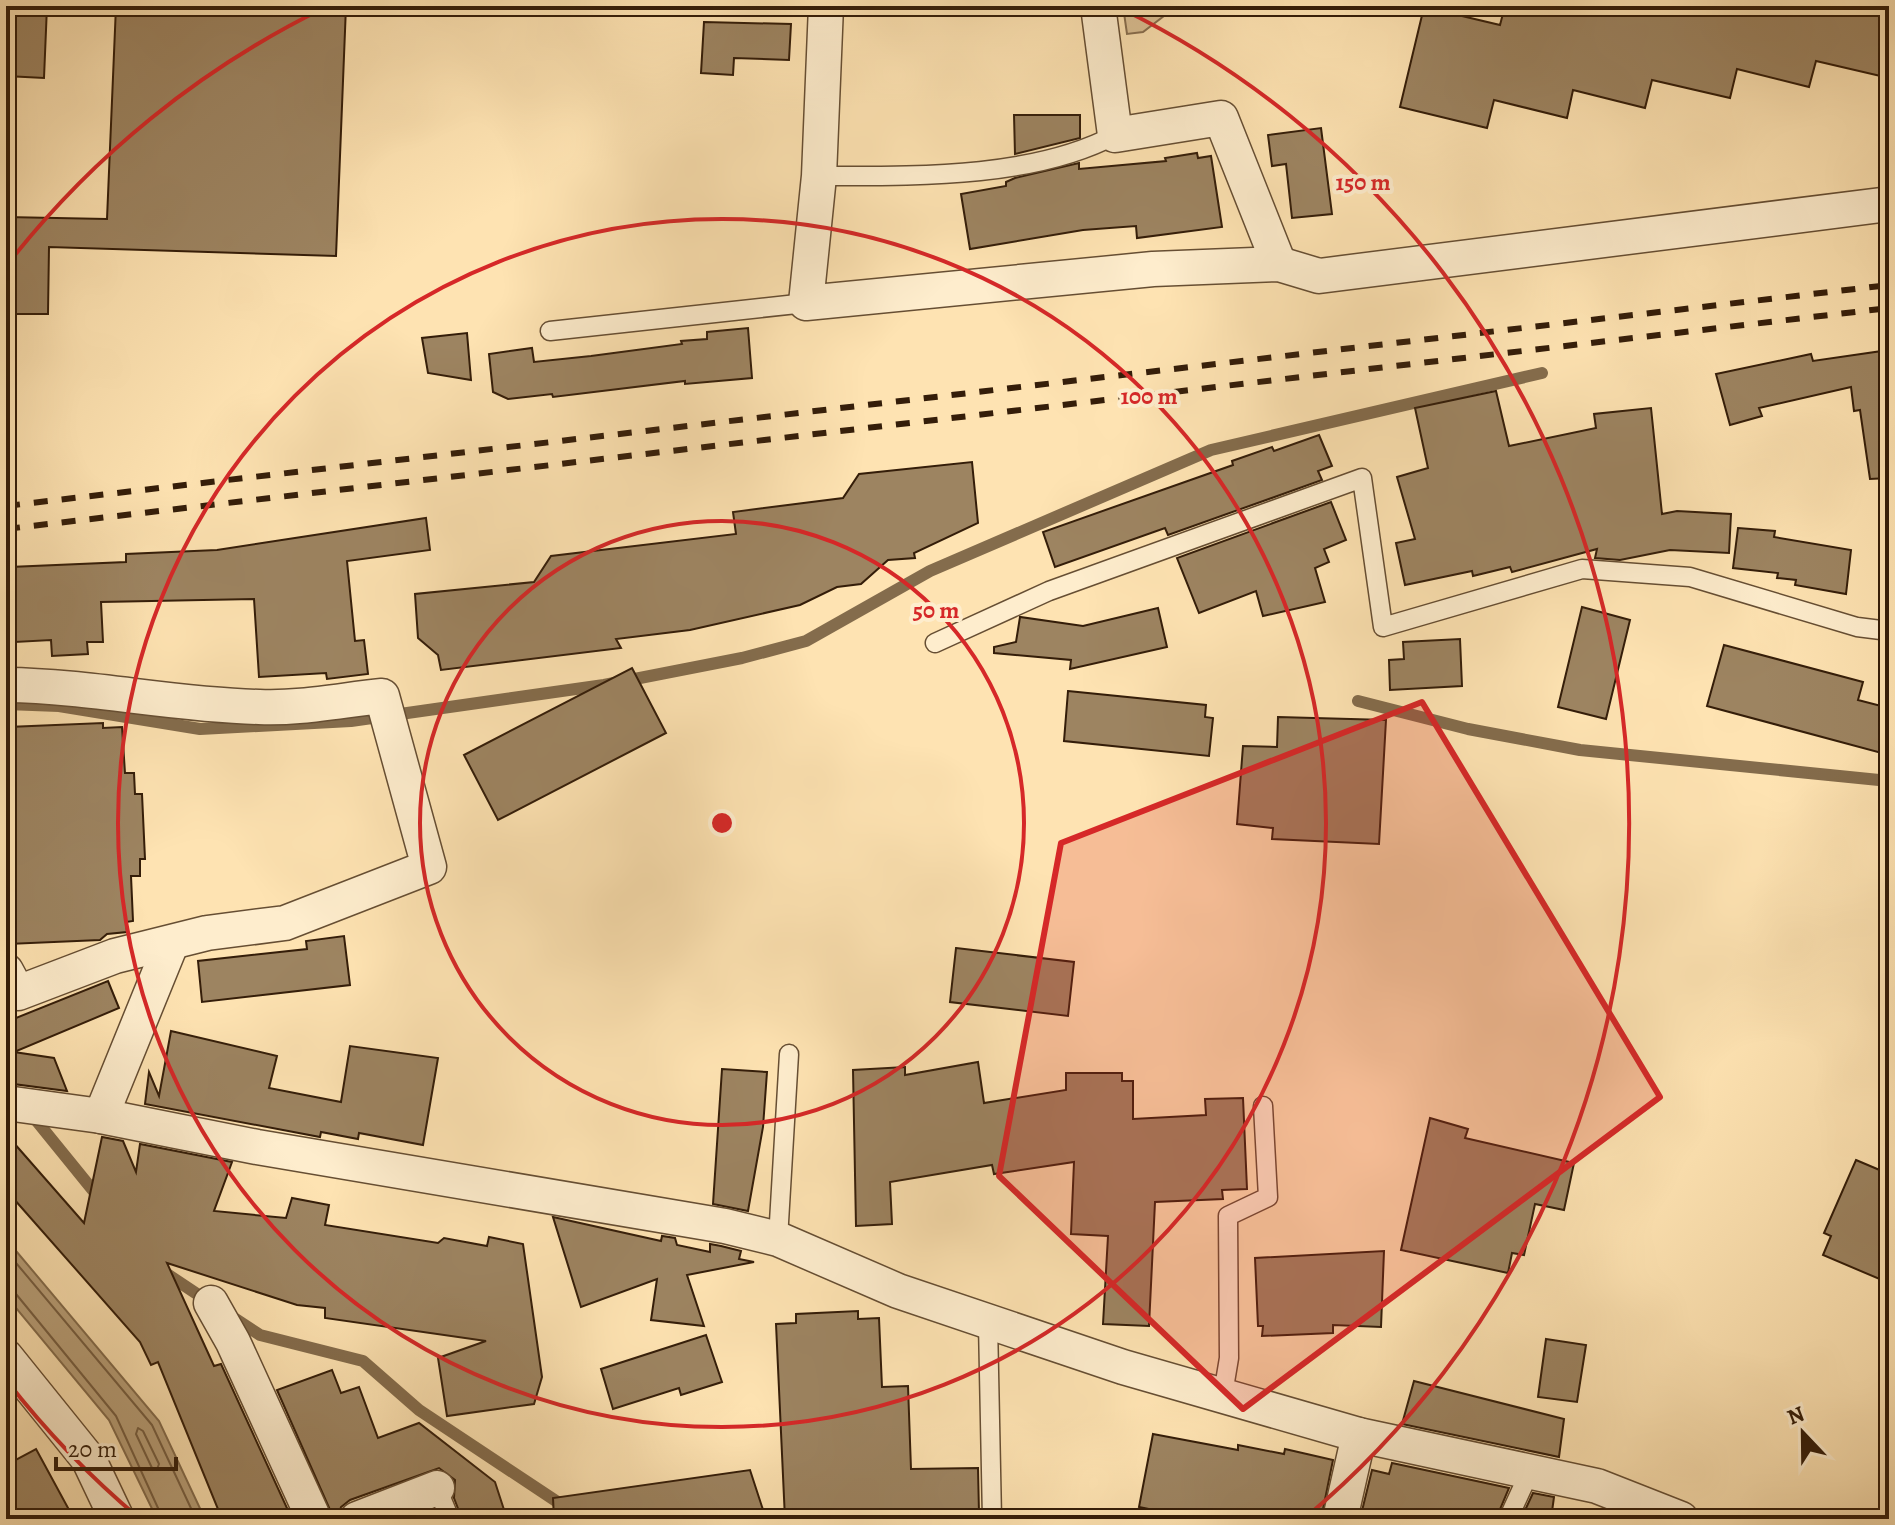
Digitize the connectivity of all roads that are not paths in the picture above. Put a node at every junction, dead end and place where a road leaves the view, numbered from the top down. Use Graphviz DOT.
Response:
graph roads {
  1 [pos="826,6"];
  2 [pos="1098,6"];
  3 [pos="1115,135"];
  4 [pos="819,176"];
  5 [pos="1889,204"];
  6 [pos="1279,264"];
  7 [pos="806,303"];
  8 [pos="550,331"];
  9 [pos="1889,631"];
  10 [pos="935,643"];
  11 [pos="6,685"];
  12 [pos="171,944"];
  13 [pos="6,971"];
  14 [pos="789,1054"];
  15 [pos="25,1105"];
  16 [pos="1263,1106"];
  17 [pos="101,1116"];
  18 [pos="778,1239"];
  19 [pos="211,1303"];
  20 [pos="988,1323"];
  21 [pos="6,1357"];
  22 [pos="1223,1394"];
  23 [pos="1359,1435"];
  24 [pos="1530,1471"];
  25 [pos="437,1488"];
  26 [pos="117,1519"];
  27 [pos="314,1519"];
  28 [pos="357,1519"];
  29 [pos="450,1519"];
  30 [pos="992,1519"];
  31 [pos="1340,1519"];
  32 [pos="1508,1519"];
  33 [pos="1681,1519"];
  1 -- 4 [label="street"];
  2 -- 3 [label="street"];
  3 -- 4 [label="lane"];
  3 -- 6 [label="street"];
  4 -- 7 [label="street"];
  5 -- 6 [label="street"];
  6 -- 7 [label="street"];
  7 -- 8 [label="lane"];
  9 -- 10 [label="lane"];
  11 -- 12 [label="street"];
  12 -- 13 [label="street"];
  12 -- 17 [label="street"];
  14 -- 18 [label="lane"];
  15 -- 17 [label="street"];
  16 -- 22 [label="lane"];
  17 -- 18 [label="street"];
  18 -- 20 [label="street"];
  19 -- 27 [label="street"];
  20 -- 22 [label="street"];
  20 -- 30 [label="lane"];
  21 -- 26 [label="street"];
  22 -- 23 [label="street"];
  23 -- 24 [label="street"];
  23 -- 31 [label="street"];
  24 -- 32 [label="lane"];
  24 -- 33 [label="street"];
  25 -- 28 [label="street"];
  25 -- 29 [label="lane"];
}
